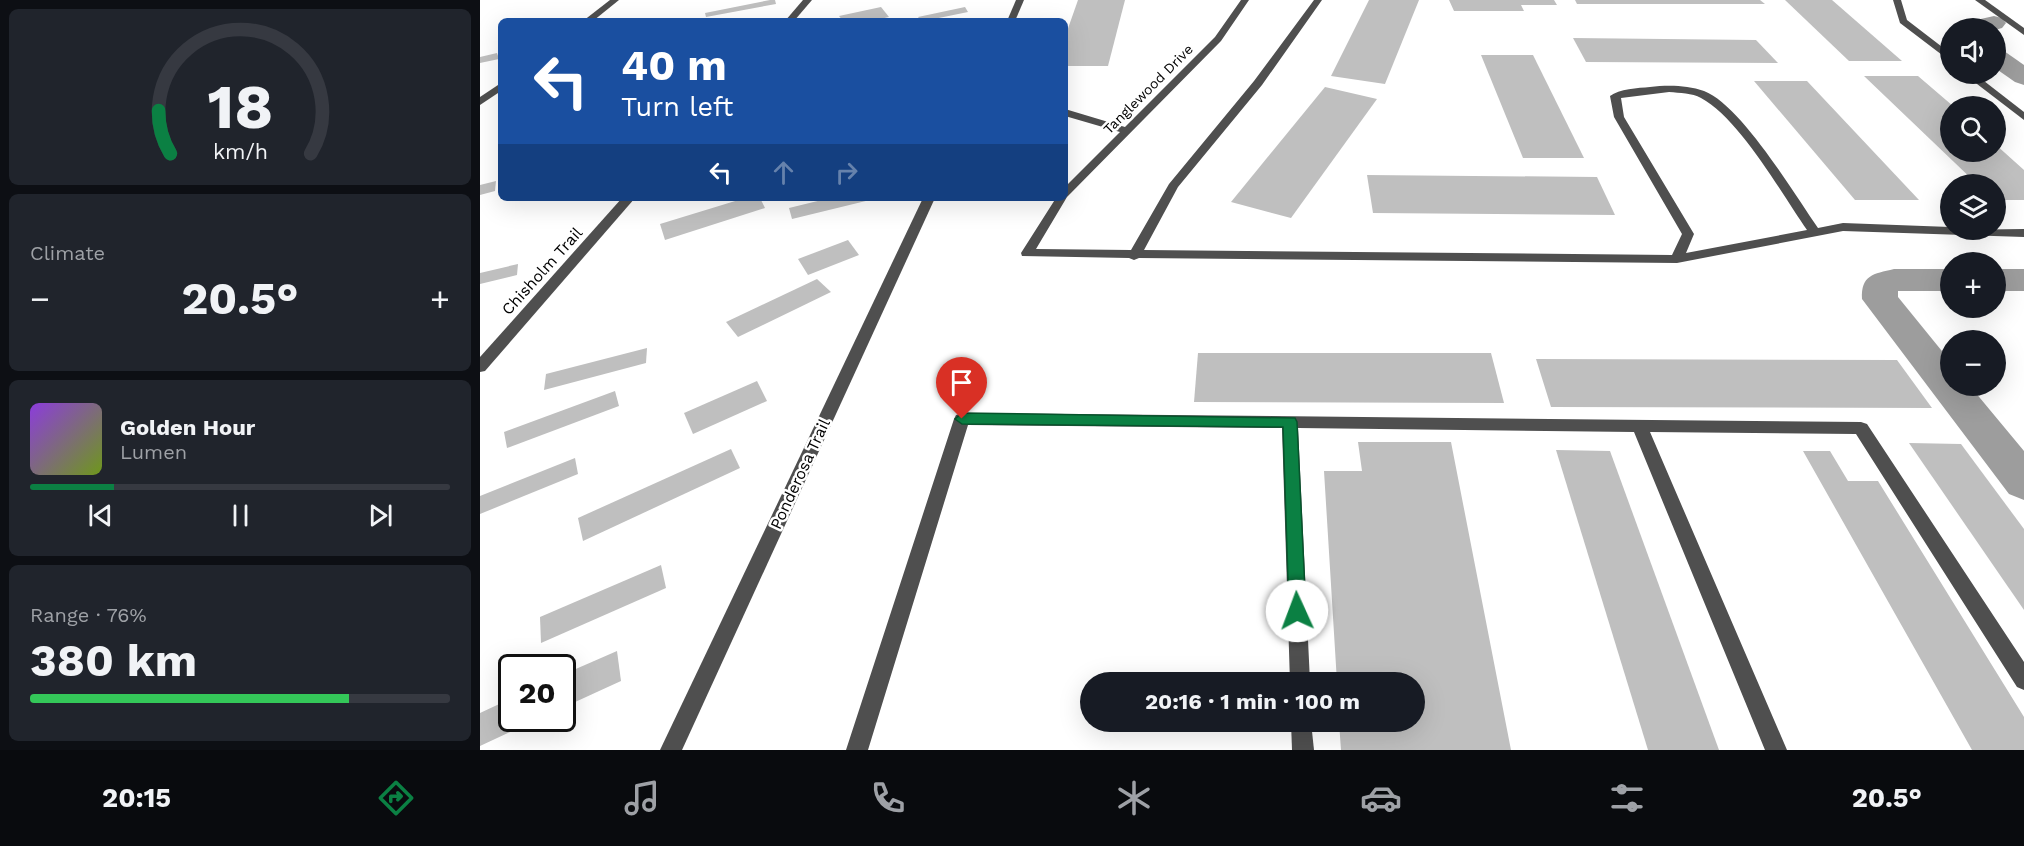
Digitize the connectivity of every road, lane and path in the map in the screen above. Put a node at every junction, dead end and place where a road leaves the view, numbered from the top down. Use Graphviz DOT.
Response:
graph roads {
  1 [pos="615,0"];
  2 [pos="808,0"];
  3 [pos="1020,0"];
  4 [pos="1245,0"];
  5 [pos="1318,0"];
  6 [pos="1897,0"];
  7 [pos="1978,0"];
  8 [pos="591,18"];
  9 [pos="792,18"];
  10 [pos="1012,18"];
  11 [pos="2024,32"];
  12 [pos="1940,50"];
  13 [pos="1982,84"];
  14 [pos="498,88"];
  15 [pos="480,102"];
  16 [pos="1068,113"];
  17 [pos="2024,117"];
  18 [pos="1128,131"];
  19 [pos="1068,191"];
  20 [pos="626,201"];
  21 [pos="928,201"];
  22 [pos="1060,201"];
  23 [pos="1815,232"];
  24 [pos="2024,233"];
  25 [pos="1134,256"];
  26 [pos="1677,259"];
  27 [pos="480,367"];
  28 [pos="1290,422"];
  29 [pos="1640,426"];
  30 [pos="1300,672"];
  31 [pos="2024,680"];
  32 [pos="1302,732"];
  33 [pos="671,750"];
  34 [pos="857,750"];
  35 [pos="1303,750"];
  36 [pos="1776,750"];
  1 -- 8 [label="street"];
  2 -- 9 [label="street"];
  3 -- 10 [label="street"];
  4 -- 18 [label="street, Tanglewood Drive"];
  5 -- 25 [label="street"];
  6 -- 12 [label="street"];
  7 -- 11 [label="street"];
  13 -- 17 [label="street"];
  14 -- 15 [label="street"];
  16 -- 18 [label="street"];
  18 -- 19 [label="street, Tanglewood Drive"];
  20 -- 27 [label="street, Chisholm Trail"];
  21 -- 33 [label="street, Ponderosa Trail"];
  22 -- 25 [label="street"];
  23 -- 24 [label="street"];
  23 -- 26 [label="street"];
  23 -- 26 [label="street"];
  25 -- 26 [label="street"];
  28 -- 29 [label="street"];
  28 -- 30 [label="street"];
  28 -- 34 [label="street"];
  29 -- 31 [label="street"];
  29 -- 36 [label="street"];
  32 -- 35 [label="street"];
}
